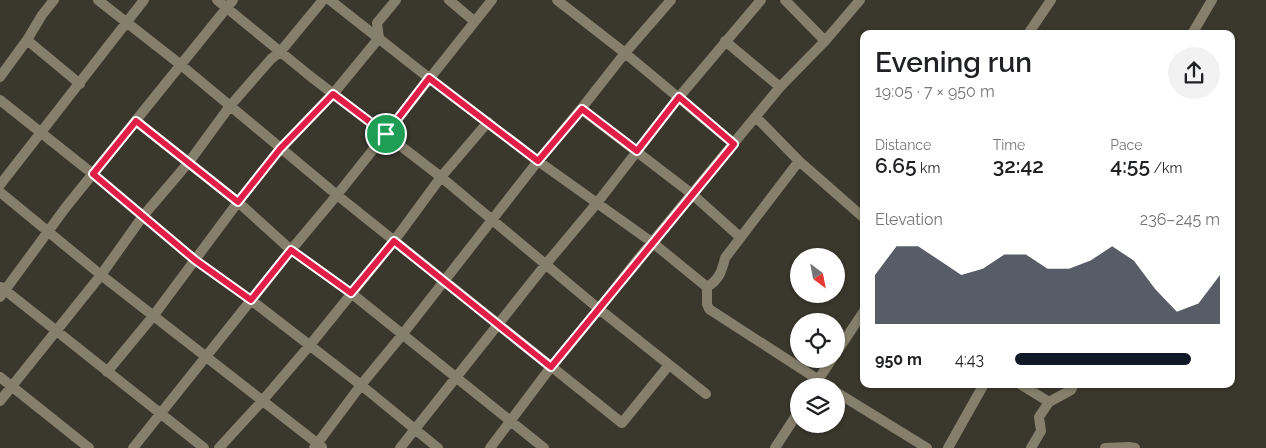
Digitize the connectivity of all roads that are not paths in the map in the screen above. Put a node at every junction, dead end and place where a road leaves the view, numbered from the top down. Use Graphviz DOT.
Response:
graph roads {
  1 [pos="54,0"];
  2 [pos="98,0"];
  3 [pos="144,0"];
  4 [pos="217,0"];
  5 [pos="323,0"];
  6 [pos="330,0"];
  7 [pos="396,0"];
  8 [pos="449,0"];
  9 [pos="492,0"];
  10 [pos="557,0"];
  11 [pos="671,0"];
  12 [pos="761,0"];
  13 [pos="785,0"];
  14 [pos="860,0"];
  15 [pos="1051,0"];
  16 [pos="1212,0"];
  17 [pos="230,4"];
  18 [pos="474,21"];
  19 [pos="126,23"];
  20 [pos="1031,30"];
  21 [pos="1194,30"];
  22 [pos="379,38"];
  23 [pos="28,40"];
  24 [pos="825,41"];
  25 [pos="725,42"];
  26 [pos="281,51"];
  27 [pos="625,53"];
  28 [pos="181,65"];
  29 [pos="0,77"];
  30 [pos="429,78"];
  31 [pos="80,84"];
  32 [pos="780,87"];
  33 [pos="333,94"];
  34 [pos="679,97"];
  35 [pos="0,100"];
  36 [pos="230,106"];
  37 [pos="582,109"];
  38 [pos="756,117"];
  39 [pos="136,121"];
  40 [pos="488,122"];
  41 [pos="42,132"];
  42 [pos="386,134"];
  43 [pos="734,144"];
  44 [pos="280,149"];
  45 [pos="637,151"];
  46 [pos="538,161"];
  47 [pos="799,161"];
  48 [pos="189,162"];
  49 [pos="93,174"];
  50 [pos="441,177"];
  51 [pos="0,184"];
  52 [pos="0,192"];
  53 [pos="692,194"];
  54 [pos="337,195"];
  55 [pos="238,202"];
  56 [pos="597,204"];
  57 [pos="860,214"];
  58 [pos="143,216"];
  59 [pos="492,220"];
  60 [pos="49,231"];
  61 [pos="740,237"];
  62 [pos="394,241"];
  63 [pos="653,243"];
  64 [pos="291,250"];
  65 [pos="195,260"];
  66 [pos="546,264"];
  67 [pos="100,275"];
  68 [pos="445,280"];
  69 [pos="707,287"];
  70 [pos="2,291"];
  71 [pos="351,293"];
  72 [pos="251,300"];
  73 [pos="599,309"];
  74 [pos="154,315"];
  75 [pos="860,317"];
  76 [pos="498,324"];
  77 [pos="55,330"];
  78 [pos="402,335"];
  79 [pos="845,340"];
  80 [pos="310,345"];
  81 [pos="206,356"];
  82 [pos="669,364"];
  83 [pos="551,367"];
  84 [pos="107,372"];
  85 [pos="0,377"];
  86 [pos="455,378"];
  87 [pos="809,378"];
  88 [pos="362,385"];
  89 [pos="12,387"];
  90 [pos="982,388"];
  91 [pos="1026,388"];
  92 [pos="1071,388"];
  93 [pos="706,394"];
  94 [pos="845,398"];
  95 [pos="263,400"];
  96 [pos="0,401"];
  97 [pos="1049,402"];
  98 [pos="161,414"];
  99 [pos="511,421"];
  100 [pos="790,425"];
  101 [pos="415,428"];
  102 [pos="318,447"];
  103 [pos="89,448"];
  104 [pos="133,448"];
  105 [pos="204,448"];
  106 [pos="219,448"];
  107 [pos="400,448"];
  108 [pos="438,448"];
  109 [pos="490,448"];
  110 [pos="544,448"];
  111 [pos="775,448"];
  112 [pos="927,448"];
  113 [pos="948,448"];
  114 [pos="1031,448"];
  115 [pos="1105,448"];
  116 [pos="1135,448"];
  1 -- 23 [label="street"];
  2 -- 19 [label="street"];
  3 -- 19 [label="street"];
  4 -- 17 [label="street"];
  5 -- 26 [label="street"];
  6 -- 22 [label="street"];
  7 -- 22 [label="street"];
  8 -- 18 [label="street"];
  9 -- 18 [label="street"];
  10 -- 27 [label="street"];
  11 -- 27 [label="street"];
  12 -- 25 [label="street"];
  13 -- 24 [label="street"];
  14 -- 24 [label="street"];
  15 -- 20 [label="street"];
  16 -- 21 [label="street"];
  17 -- 26 [label="street"];
  17 -- 28 [label="street"];
  18 -- 30 [label="street"];
  19 -- 28 [label="street"];
  19 -- 31 [label="street"];
  22 -- 30 [label="street"];
  22 -- 33 [label="street"];
  23 -- 29 [label="street"];
  23 -- 31 [label="street"];
  24 -- 32 [label="street"];
  25 -- 32 [label="street"];
  25 -- 34 [label="street"];
  26 -- 33 [label="street"];
  26 -- 36 [label="street"];
  27 -- 34 [label="street"];
  27 -- 37 [label="street"];
  28 -- 36 [label="street"];
  28 -- 39 [label="street"];
  30 -- 40 [label="street"];
  30 -- 42 [label="street"];
  31 -- 41 [label="street"];
  32 -- 38 [label="street"];
  33 -- 42 [label="street"];
  33 -- 44 [label="street"];
  34 -- 43 [label="street"];
  34 -- 45 [label="street"];
  35 -- 41 [label="street"];
  36 -- 44 [label="street"];
  36 -- 48 [label="street"];
  37 -- 45 [label="street"];
  37 -- 46 [label="street"];
  38 -- 43 [label="street"];
  38 -- 47 [label="street"];
  39 -- 48 [label="street"];
  39 -- 49 [label="street"];
  40 -- 46 [label="street"];
  40 -- 50 [label="street"];
  41 -- 49 [label="street"];
  41 -- 51 [label="street"];
  42 -- 50 [label="street"];
  42 -- 54 [label="street"];
  43 -- 53 [label="street"];
  44 -- 54 [label="street"];
  44 -- 55 [label="street"];
  45 -- 53 [label="street"];
  45 -- 56 [label="street"];
  46 -- 56 [label="street"];
  46 -- 59 [label="street"];
  47 -- 57 [label="street"];
  47 -- 61 [label="street"];
  48 -- 55 [label="street"];
  48 -- 58 [label="street"];
  49 -- 58 [label="street"];
  49 -- 60 [label="street"];
  50 -- 59 [label="street"];
  50 -- 62 [label="street"];
  52 -- 60 [label="street"];
  53 -- 61 [label="street"];
  53 -- 63 [label="street"];
  54 -- 62 [label="street"];
  54 -- 64 [label="street"];
  55 -- 64 [label="street"];
  55 -- 65 [label="street"];
  56 -- 63 [label="street"];
  56 -- 66 [label="street"];
  58 -- 65 [label="street"];
  58 -- 67 [label="street"];
  59 -- 66 [label="street"];
  59 -- 68 [label="street"];
  60 -- 67 [label="street"];
  60 -- 70 [label="street"];
  61 -- 69 [label="street"];
  62 -- 68 [label="street"];
  62 -- 71 [label="street"];
  63 -- 69 [label="street"];
  63 -- 73 [label="street"];
  64 -- 71 [label="street"];
  64 -- 72 [label="street"];
  65 -- 72 [label="street"];
  65 -- 74 [label="street"];
  66 -- 73 [label="street"];
  66 -- 76 [label="street"];
  67 -- 74 [label="street"];
  67 -- 77 [label="street"];
  68 -- 76 [label="street"];
  68 -- 78 [label="street"];
  69 -- 87 [label="street"];
  70 -- 77 [label="street"];
  71 -- 78 [label="street"];
  71 -- 80 [label="street"];
  72 -- 80 [label="street"];
  72 -- 81 [label="street"];
  73 -- 82 [label="street"];
  73 -- 83 [label="street"];
  74 -- 81 [label="street"];
  74 -- 84 [label="street"];
  75 -- 79 [label="street"];
  76 -- 83 [label="street"];
  76 -- 86 [label="street"];
  77 -- 84 [label="street"];
  77 -- 89 [label="street"];
  78 -- 86 [label="street"];
  78 -- 88 [label="street"];
  80 -- 88 [label="street"];
  80 -- 95 [label="street"];
  81 -- 95 [label="street"];
  81 -- 98 [label="street"];
  82 -- 83 [label="street"];
  82 -- 93 [label="street"];
  83 -- 99 [label="street"];
  84 -- 98 [label="street"];
  85 -- 89 [label="street"];
  86 -- 99 [label="street"];
  86 -- 101 [label="street"];
  88 -- 101 [label="street"];
  88 -- 102 [label="street"];
  89 -- 96 [label="street"];
  89 -- 103 [label="street"];
  90 -- 113 [label="street"];
  91 -- 97 [label="street"];
  92 -- 97 [label="street"];
  94 -- 112 [label="street"];
  95 -- 102 [label="street"];
  95 -- 106 [label="street"];
  97 -- 114 [label="street"];
  98 -- 104 [label="street"];
  98 -- 105 [label="street"];
  99 -- 109 [label="street"];
  99 -- 110 [label="street"];
  100 -- 111 [label="street"];
  101 -- 107 [label="street"];
  101 -- 108 [label="street"];
  115 -- 116 [label="street"];
}
